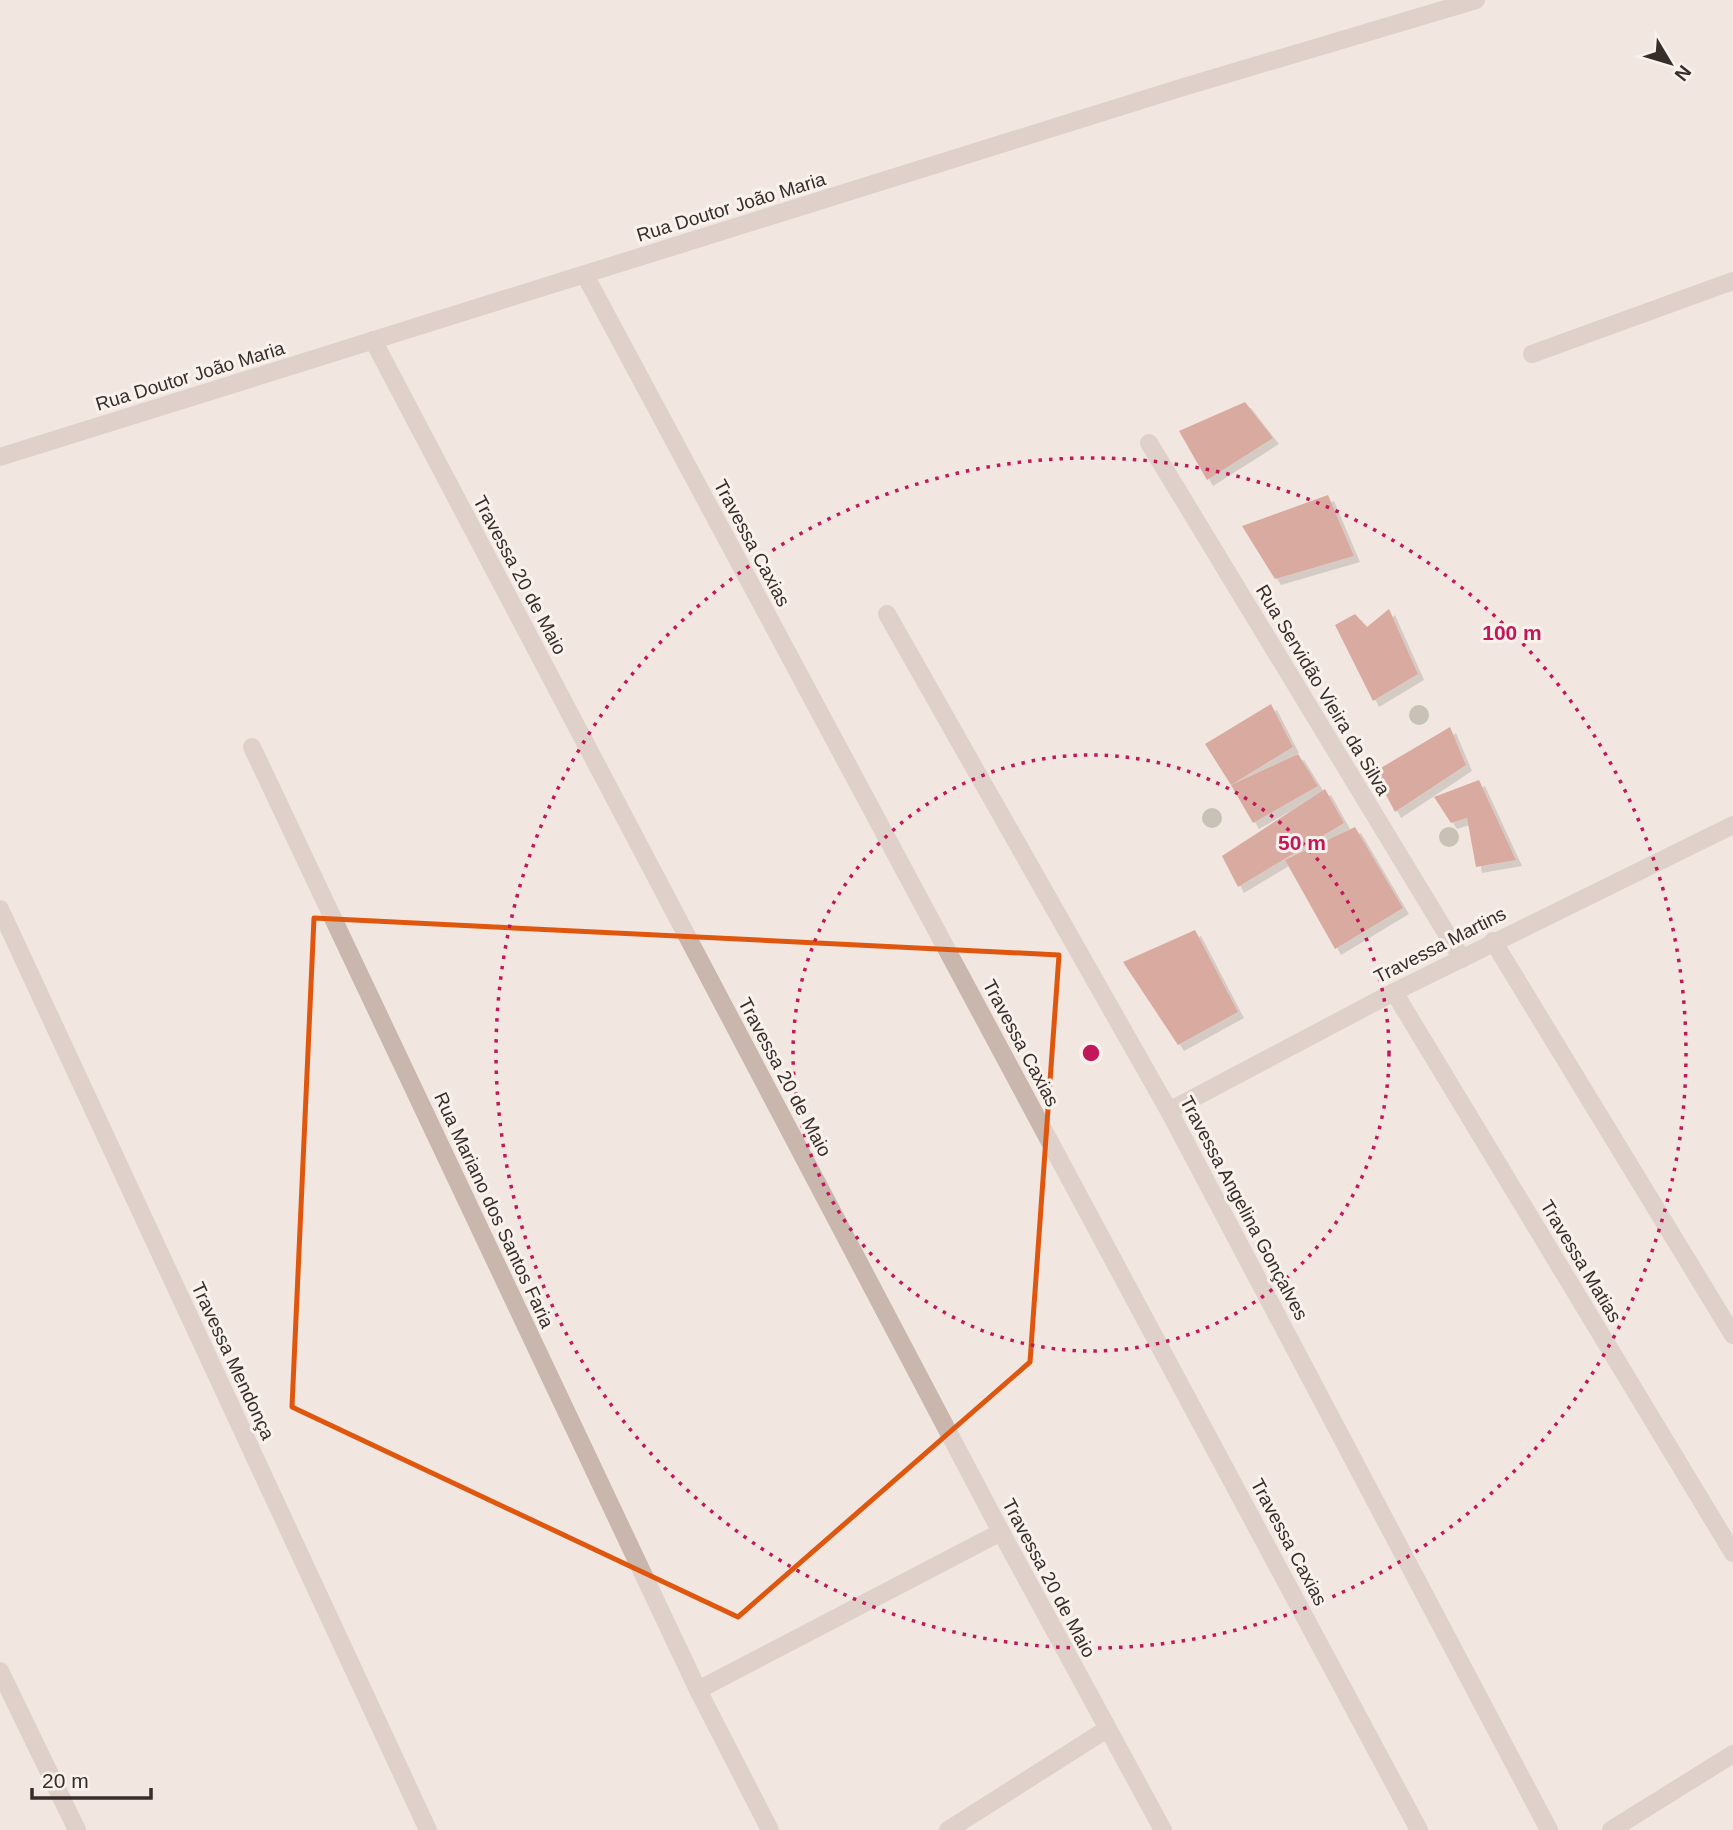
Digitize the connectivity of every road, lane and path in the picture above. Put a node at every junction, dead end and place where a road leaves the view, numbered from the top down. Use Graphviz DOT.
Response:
graph roads {
  1 [pos="1476,0"];
  2 [pos="585,275"];
  3 [pos="1733,281"];
  4 [pos="373,340"];
  5 [pos="1532,354"];
  6 [pos="1149,443"];
  7 [pos="0,457"];
  8 [pos="887,614"];
  9 [pos="252,747"];
  10 [pos="1733,825"];
  11 [pos="0,909"];
  12 [pos="1493,941"];
  13 [pos="1461,958"];
  14 [pos="1394,992"];
  15 [pos="1169,1111"];
  16 [pos="1733,1335"];
  17 [pos="1001,1532"];
  18 [pos="1733,1553"];
  19 [pos="0,1671"];
  20 [pos="698,1690"];
  21 [pos="1107,1729"];
  22 [pos="1733,1754"];
  23 [pos="968,1824"];
  24 [pos="71,1828"];
  25 [pos="428,1830"];
  26 [pos="770,1830"];
  27 [pos="948,1830"];
  28 [pos="1163,1830"];
  29 [pos="1419,1830"];
  30 [pos="1549,1830"];
  31 [pos="1611,1830"];
  1 -- 2 [label="street, Rua Doutor João Maria"];
  2 -- 4 [label="street, Rua Doutor João Maria"];
  2 -- 29 [label="street, Travessa Caxias"];
  3 -- 5 [label="street"];
  4 -- 7 [label="street, Rua Doutor João Maria"];
  4 -- 17 [label="street, Travessa 20 de Maio"];
  6 -- 13 [label="street, Rua Servidão Vieira da Silva"];
  8 -- 15 [label="street, Travessa Angelina Gonçalves"];
  9 -- 20 [label="street, Rua Mariano dos Santos Faria"];
  10 -- 12 [label="street, Travessa Martins"];
  11 -- 25 [label="street, Travessa Mendonça"];
  12 -- 13 [label="street, Travessa Martins"];
  12 -- 16 [label="street"];
  13 -- 14 [label="street, Travessa Martins"];
  14 -- 15 [label="street, Travessa Martins"];
  14 -- 18 [label="street, Travessa Matias"];
  15 -- 30 [label="street, Travessa Angelina Gonçalves"];
  17 -- 20 [label="street"];
  17 -- 21 [label="street, Travessa 20 de Maio"];
  19 -- 24 [label="street"];
  20 -- 26 [label="street, Rua Mariano dos Santos Faria"];
  21 -- 23 [label="street"];
  21 -- 28 [label="street, Travessa 20 de Maio"];
  22 -- 31 [label="street"];
  23 -- 27 [label="street"];
}
